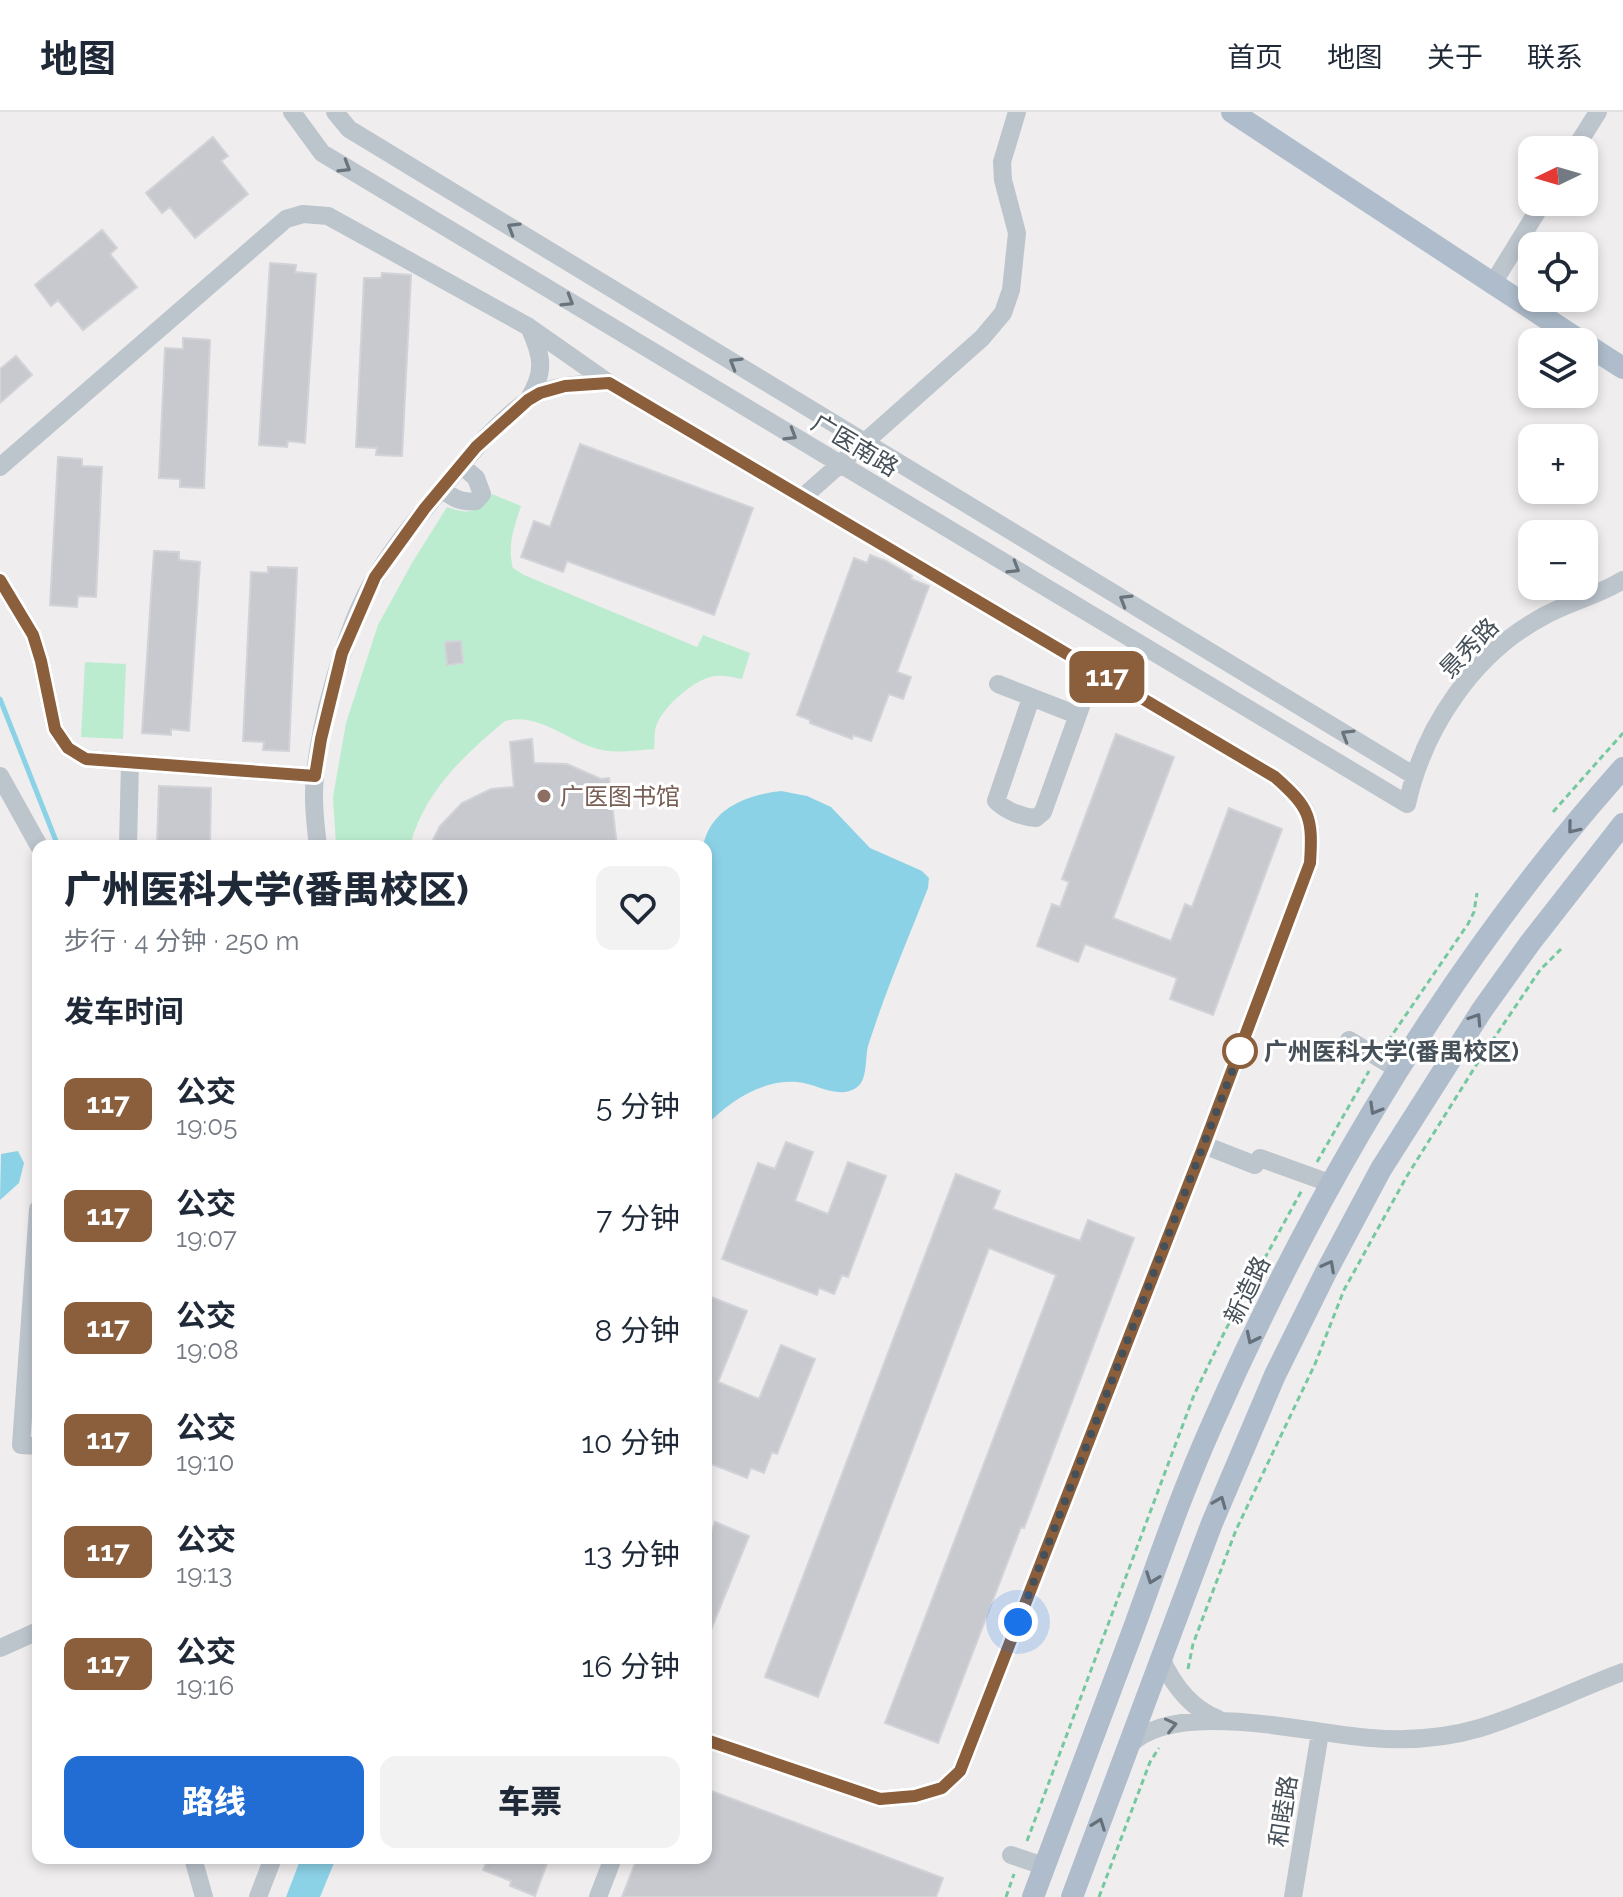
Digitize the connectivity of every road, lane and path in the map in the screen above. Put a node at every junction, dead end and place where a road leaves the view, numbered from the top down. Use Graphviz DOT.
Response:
graph roads {
  1 [pos="292,112"];
  2 [pos="335,112"];
  3 [pos="1017,112"];
  4 [pos="1232,112"];
  5 [pos="1598,112"];
  6 [pos="1583,136"];
  7 [pos="1534,216"];
  8 [pos="1492,285"];
  9 [pos="529,327"];
  10 [pos="1561,328"];
  11 [pos="1598,352"];
  12 [pos="1623,368"];
  13 [pos="609,383"];
  14 [pos="528,400"];
  15 [pos="461,465"];
  16 [pos="0,467"];
  17 [pos="442,489"];
  18 [pos="803,497"];
  19 [pos="0,580"];
  20 [pos="1623,580"];
  21 [pos="1094,670"];
  22 [pos="998,684"];
  23 [pos="1031,698"];
  24 [pos="1077,715"];
  25 [pos="1623,733"];
  26 [pos="130,762"];
  27 [pos="1623,768"];
  28 [pos="1413,775"];
  29 [pos="0,776"];
  30 [pos="315,776"];
  31 [pos="1407,804"];
  32 [pos="1553,812"];
  33 [pos="1623,824"];
  34 [pos="36,840"];
  35 [pos="128,840"];
  36 [pos="317,840"];
  37 [pos="1477,893"];
  38 [pos="1561,949"];
  39 [pos="1349,1040"];
  40 [pos="1383,1049"];
  41 [pos="1373,1065"];
  42 [pos="1399,1070"];
  43 [pos="1336,1128"];
  44 [pos="1204,1145"];
  45 [pos="1332,1184"];
  46 [pos="1282,1225"];
  47 [pos="32,1292"];
  48 [pos="32,1446"];
  49 [pos="32,1634"];
  50 [pos="0,1648"];
  51 [pos="1161,1658"];
  52 [pos="1623,1672"];
  53 [pos="1189,1676"];
  54 [pos="1221,1720"];
  55 [pos="1320,1733"];
  56 [pos="712,1742"];
  57 [pos="1161,1746"];
  58 [pos="1128,1747"];
  59 [pos="1017,1857"];
  60 [pos="195,1864"];
  61 [pos="271,1864"];
  62 [pos="611,1864"];
  63 [pos="1044,1866"];
  64 [pos="204,1897"];
  65 [pos="258,1897"];
  66 [pos="598,1897"];
  67 [pos="1006,1897"];
  68 [pos="1033,1897"];
  69 [pos="1072,1897"];
  70 [pos="1099,1897"];
  71 [pos="1293,1897"];
  1 -- 31 [label="street, 广医南路, one-way"];
  28 -- 2 [label="street, 广医南路, one-way"];
  3 -- 18 [label="street"];
  4 -- 8 [label="main road"];
  5 -- 6 [label="street"];
  7 -- 8 [label="street"];
  8 -- 10 [label="main road"];
  9 -- 13 [label="street"];
  9 -- 14 [label="street"];
  9 -- 16 [label="street"];
  11 -- 12 [label="main road"];
  13 -- 14 [label="street"];
  13 -- 18 [label="street"];
  14 -- 15 [label="street"];
  15 -- 17 [label="street"];
  15 -- 17 [label="street"];
  17 -- 30 [label="street"];
  18 -- 21 [label="street"];
  19 -- 26 [label="street"];
  20 -- 28 [label="street, 景秀路"];
  21 -- 24 [label="street"];
  21 -- 44 [label="street"];
  22 -- 23 [label="street"];
  23 -- 24 [label="street"];
  23 -- 24 [label="street"];
  25 -- 32 [label="path"];
  26 -- 30 [label="street"];
  26 -- 35 [label="street"];
  27 -- 42 [label="main road, 新造路, one-way"];
  28 -- 31 [label="street, 景秀路"];
  29 -- 34 [label="street"];
  30 -- 36 [label="street"];
  51 -- 33 [label="main road, one-way"];
  37 -- 40 [label="path"];
  38 -- 53 [label="path"];
  39 -- 42 [label="street"];
  41 -- 43 [label="path"];
  42 -- 45 [label="main road, 新造路, one-way"];
  44 -- 45 [label="street"];
  44 -- 56 [label="street"];
  45 -- 63 [label="main road, 新造路, one-way"];
  46 -- 59 [label="path"];
  47 -- 48 [label="street"];
  49 -- 50 [label="street"];
  51 -- 54 [label="street"];
  51 -- 58 [label="main road"];
  52 -- 55 [label="street"];
  54 -- 55 [label="street"];
  58 -- 54 [label="street, one-way"];
  55 -- 71 [label="street, 和睦路"];
  57 -- 70 [label="path"];
  69 -- 58 [label="main road, one-way"];
  59 -- 63 [label="street"];
  59 -- 67 [label="path"];
  60 -- 64 [label="street"];
  61 -- 65 [label="street"];
  62 -- 66 [label="street"];
  63 -- 68 [label="main road, 新造路"];
}
